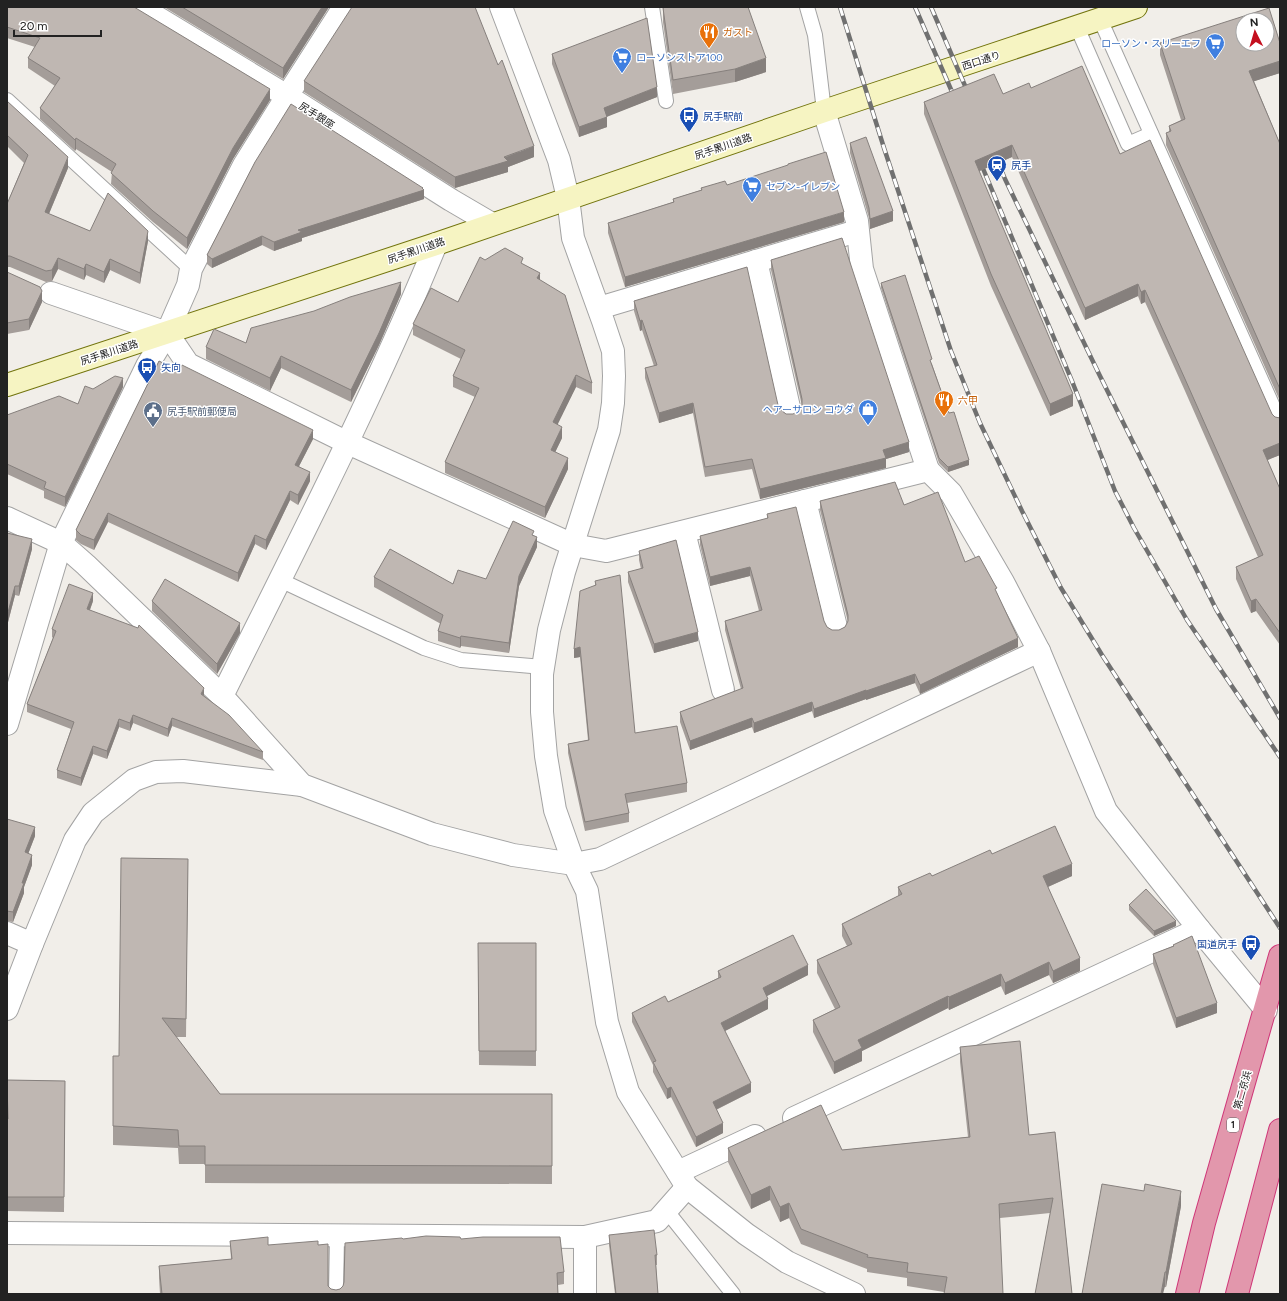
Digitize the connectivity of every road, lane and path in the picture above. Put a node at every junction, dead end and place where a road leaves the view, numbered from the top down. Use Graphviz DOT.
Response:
graph roads {
  1 [pos="140,7"];
  2 [pos="344,7"];
  3 [pos="501,7"];
  4 [pos="652,7"];
  5 [pos="807,7"];
  6 [pos="1136,7"];
  7 [pos="1100,19"];
  8 [pos="1077,27"];
  9 [pos="287,96"];
  10 [pos="7,100"];
  11 [pos="666,102"];
  12 [pos="824,111"];
  13 [pos="1151,134"];
  14 [pos="568,198"];
  15 [pos="492,224"];
  16 [pos="857,231"];
  17 [pos="436,244"];
  18 [pos="756,261"];
  19 [pos="191,269"];
  20 [pos="44,290"];
  21 [pos="599,308"];
  22 [pos="167,333"];
  23 [pos="7,385"];
  24 [pos="790,412"];
  25 [pos="1280,422"];
  26 [pos="348,443"];
  27 [pos="928,470"];
  28 [pos="805,501"];
  29 [pos="7,518"];
  30 [pos="684,532"];
  31 [pos="61,543"];
  32 [pos="573,545"];
  33 [pos="280,580"];
  34 [pos="836,627"];
  35 [pos="1039,651"];
  36 [pos="543,667"];
  37 [pos="723,690"];
  38 [pos="222,696"];
  39 [pos="7,724"];
  40 [pos="302,785"];
  41 [pos="574,864"];
  42 [pos="1199,928"];
  43 [pos="7,933"];
  44 [pos="32,944"];
  45 [pos="1280,956"];
  46 [pos="7,1010"];
  47 [pos="1266,1010"];
  48 [pos="1280,1130"];
  49 [pos="682,1179"];
  50 [pos="666,1210"];
  51 [pos="7,1232"];
  52 [pos="337,1236"];
  53 [pos="585,1238"];
  54 [pos="336,1294"];
  55 [pos="585,1294"];
  56 [pos="733,1294"];
  57 [pos="854,1294"];
  58 [pos="1188,1294"];
  59 [pos="1237,1294"];
  1 -- 9 [label="street, 尻手銀座"];
  2 -- 9 [label="street"];
  3 -- 14 [label="street"];
  4 -- 11 [label="lane"];
  5 -- 12 [label="lane"];
  6 -- 7 [label="main road, 西口通り"];
  7 -- 8 [label="main road, 西口通り"];
  7 -- 13 [label="lane"];
  8 -- 12 [label="main road, 西口通り"];
  8 -- 13 [label="lane"];
  9 -- 15 [label="street, 尻手銀座"];
  9 -- 19 [label="street"];
  10 -- 19 [label="lane"];
  12 -- 14 [label="main road, 尻手黒川道路"];
  12 -- 16 [label="street"];
  13 -- 25 [label="lane"];
  14 -- 15 [label="main road, 尻手黒川道路"];
  14 -- 21 [label="street"];
  15 -- 17 [label="main road, 尻手黒川道路"];
  16 -- 18 [label="street"];
  16 -- 27 [label="street"];
  17 -- 22 [label="main road, 尻手黒川道路"];
  17 -- 26 [label="street"];
  18 -- 21 [label="street"];
  18 -- 24 [label="street"];
  19 -- 22 [label="street"];
  20 -- 22 [label="street"];
  21 -- 32 [label="street"];
  22 -- 23 [label="main road, 尻手黒川道路"];
  22 -- 26 [label="street"];
  22 -- 31 [label="street"];
  26 -- 32 [label="street"];
  26 -- 33 [label="street"];
  27 -- 28 [label="street"];
  27 -- 35 [label="street"];
  28 -- 30 [label="street"];
  28 -- 34 [label="street"];
  29 -- 31 [label="street"];
  30 -- 32 [label="street"];
  30 -- 37 [label="street"];
  31 -- 38 [label="street"];
  31 -- 39 [label="street"];
  32 -- 36 [label="street"];
  33 -- 36 [label="lane"];
  33 -- 38 [label="street"];
  35 -- 41 [label="street"];
  35 -- 42 [label="street"];
  36 -- 41 [label="street"];
  38 -- 40 [label="street"];
  40 -- 41 [label="street"];
  40 -- 44 [label="street"];
  41 -- 49 [label="street"];
  42 -- 47 [label="street"];
  42 -- 49 [label="street"];
  43 -- 44 [label="street"];
  44 -- 46 [label="street"];
  45 -- 47 [label="highway, 第二京浜 / 1"];
  47 -- 58 [label="highway, 第二京浜 / 1"];
  48 -- 59 [label="highway"];
  49 -- 50 [label="street"];
  49 -- 57 [label="street"];
  50 -- 53 [label="street"];
  50 -- 56 [label="lane"];
  51 -- 52 [label="street"];
  52 -- 53 [label="street"];
  52 -- 54 [label="lane"];
  53 -- 55 [label="street"];
}
